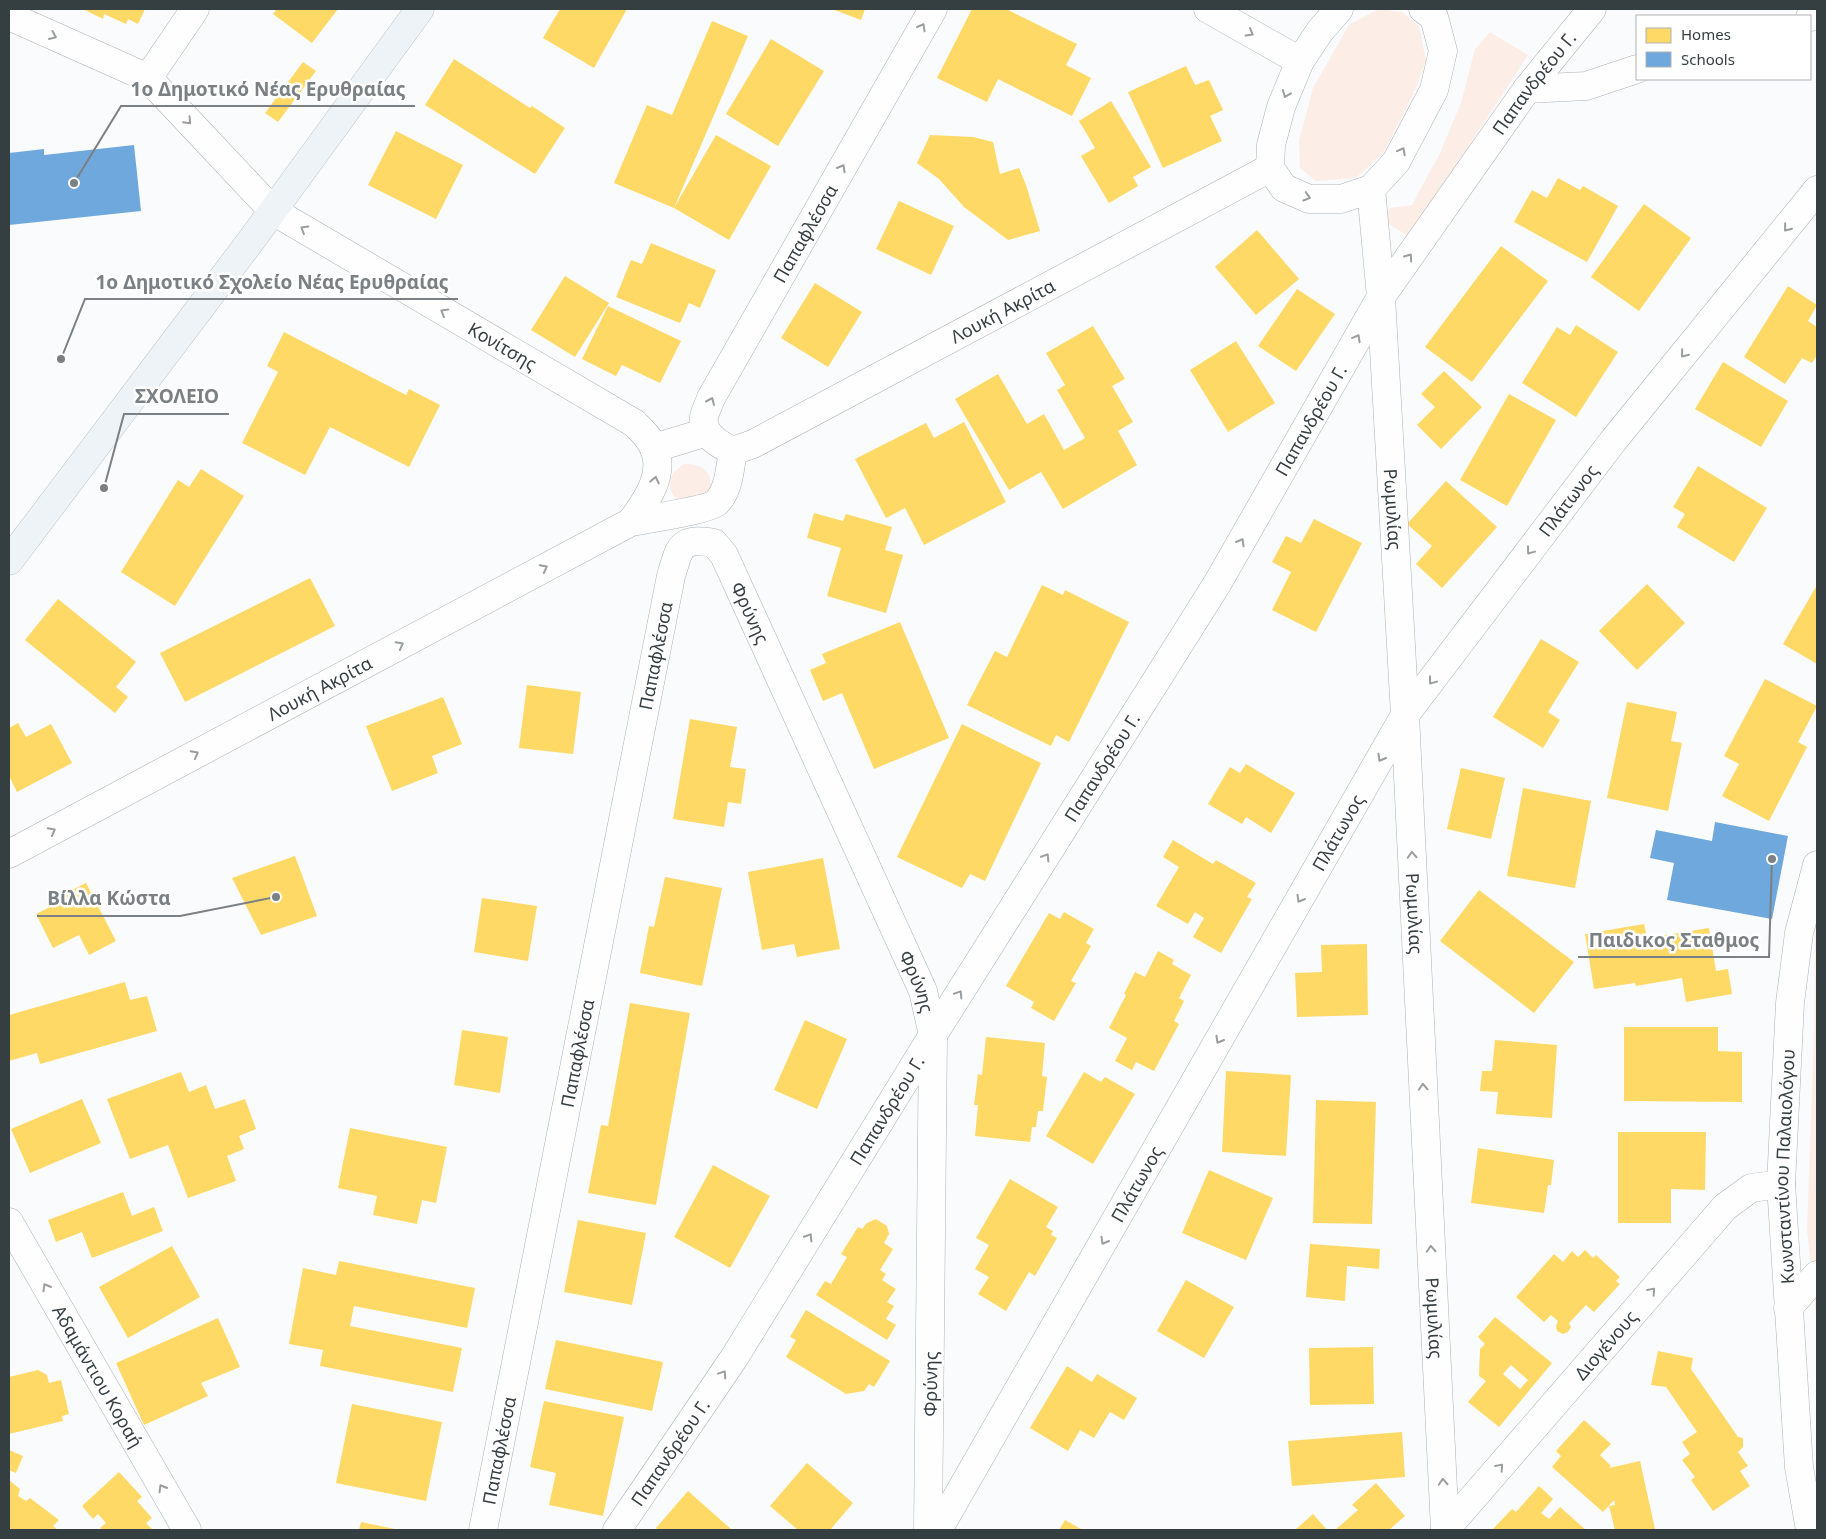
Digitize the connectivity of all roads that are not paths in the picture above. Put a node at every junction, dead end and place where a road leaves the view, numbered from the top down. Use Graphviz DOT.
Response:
graph roads {
  1 [pos="195,9"];
  2 [pos="420,9"];
  3 [pos="932,9"];
  4 [pos="1208,9"];
  5 [pos="1339,9"];
  6 [pos="1423,9"];
  7 [pos="1592,9"];
  8 [pos="9,16"];
  9 [pos="1300,61"];
  10 [pos="1636,69"];
  11 [pos="148,78"];
  12 [pos="1527,89"];
  13 [pos="1270,168"];
  14 [pos="1372,189"];
  15 [pos="1817,190"];
  16 [pos="273,211"];
  17 [pos="1381,297"];
  18 [pos="707,432"];
  19 [pos="654,448"];
  20 [pos="733,451"];
  21 [pos="692,511"];
  22 [pos="631,522"];
  23 [pos="698,540"];
  24 [pos="9,561"];
  25 [pos="1405,716"];
  26 [pos="9,854"];
  27 [pos="1816,876"];
  28 [pos="933,1035"];
  29 [pos="1781,1184"];
  30 [pos="9,1222"];
  31 [pos="1817,1275"];
  32 [pos="1788,1308"];
  33 [pos="187,1530"];
  34 [pos="483,1530"];
  35 [pos="617,1530"];
  36 [pos="928,1530"];
  37 [pos="938,1530"];
  38 [pos="1445,1530"];
  39 [pos="1810,1530"];
  1 -- 11 [label="street"];
  2 -- 16 [label="main road"];
  18 -- 3 [label="street, Παπαφλέσσα, one-way"];
  4 -- 9 [label="street, one-way"];
  5 -- 9 [label="street"];
  14 -- 6 [label="street, one-way"];
  7 -- 12 [label="street, Παπανδρέου Γ."];
  8 -- 11 [label="street, one-way"];
  9 -- 13 [label="street, one-way"];
  10 -- 12 [label="street"];
  11 -- 16 [label="street, Κονίτσης, one-way"];
  17 -- 12 [label="street, Παπανδρέου Γ., one-way"];
  13 -- 14 [label="street, one-way"];
  13 -- 20 [label="street, Λουκή Ακρίτα"];
  14 -- 17 [label="street, Ρωμυλίας"];
  15 -- 25 [label="street, Πλάτωνος, one-way"];
  19 -- 16 [label="street, Κονίτσης, one-way"];
  16 -- 24 [label="main road"];
  17 -- 25 [label="street, Ρωμυλίας"];
  28 -- 17 [label="street, Παπανδρέου Γ., one-way"];
  18 -- 19 [label="street"];
  18 -- 20 [label="street"];
  22 -- 19 [label="street, one-way"];
  20 -- 21 [label="street"];
  21 -- 22 [label="street"];
  21 -- 23 [label="street"];
  26 -- 22 [label="street, Λουκή Ακρίτα, one-way"];
  23 -- 28 [label="street, Φρύνης"];
  23 -- 34 [label="street, Παπαφλέσσα"];
  25 -- 37 [label="street, Πλάτωνος, one-way"];
  38 -- 25 [label="street, Ρωμυλίας, one-way"];
  27 -- 29 [label="street, Κωνσταντίνου Παλαιολόγου"];
  35 -- 28 [label="street, Παπανδρέου Γ., one-way"];
  28 -- 36 [label="street, Φρύνης"];
  29 -- 32 [label="street, Κωνσταντίνου Παλαιολόγου"];
  38 -- 29 [label="street, Διογένους, one-way"];
  33 -- 30 [label="street, Αδαμάντιου Κοραή, one-way"];
  31 -- 32 [label="street"];
  32 -- 39 [label="street, Κωνσταντίνου Παλαιολόγου"];
}
